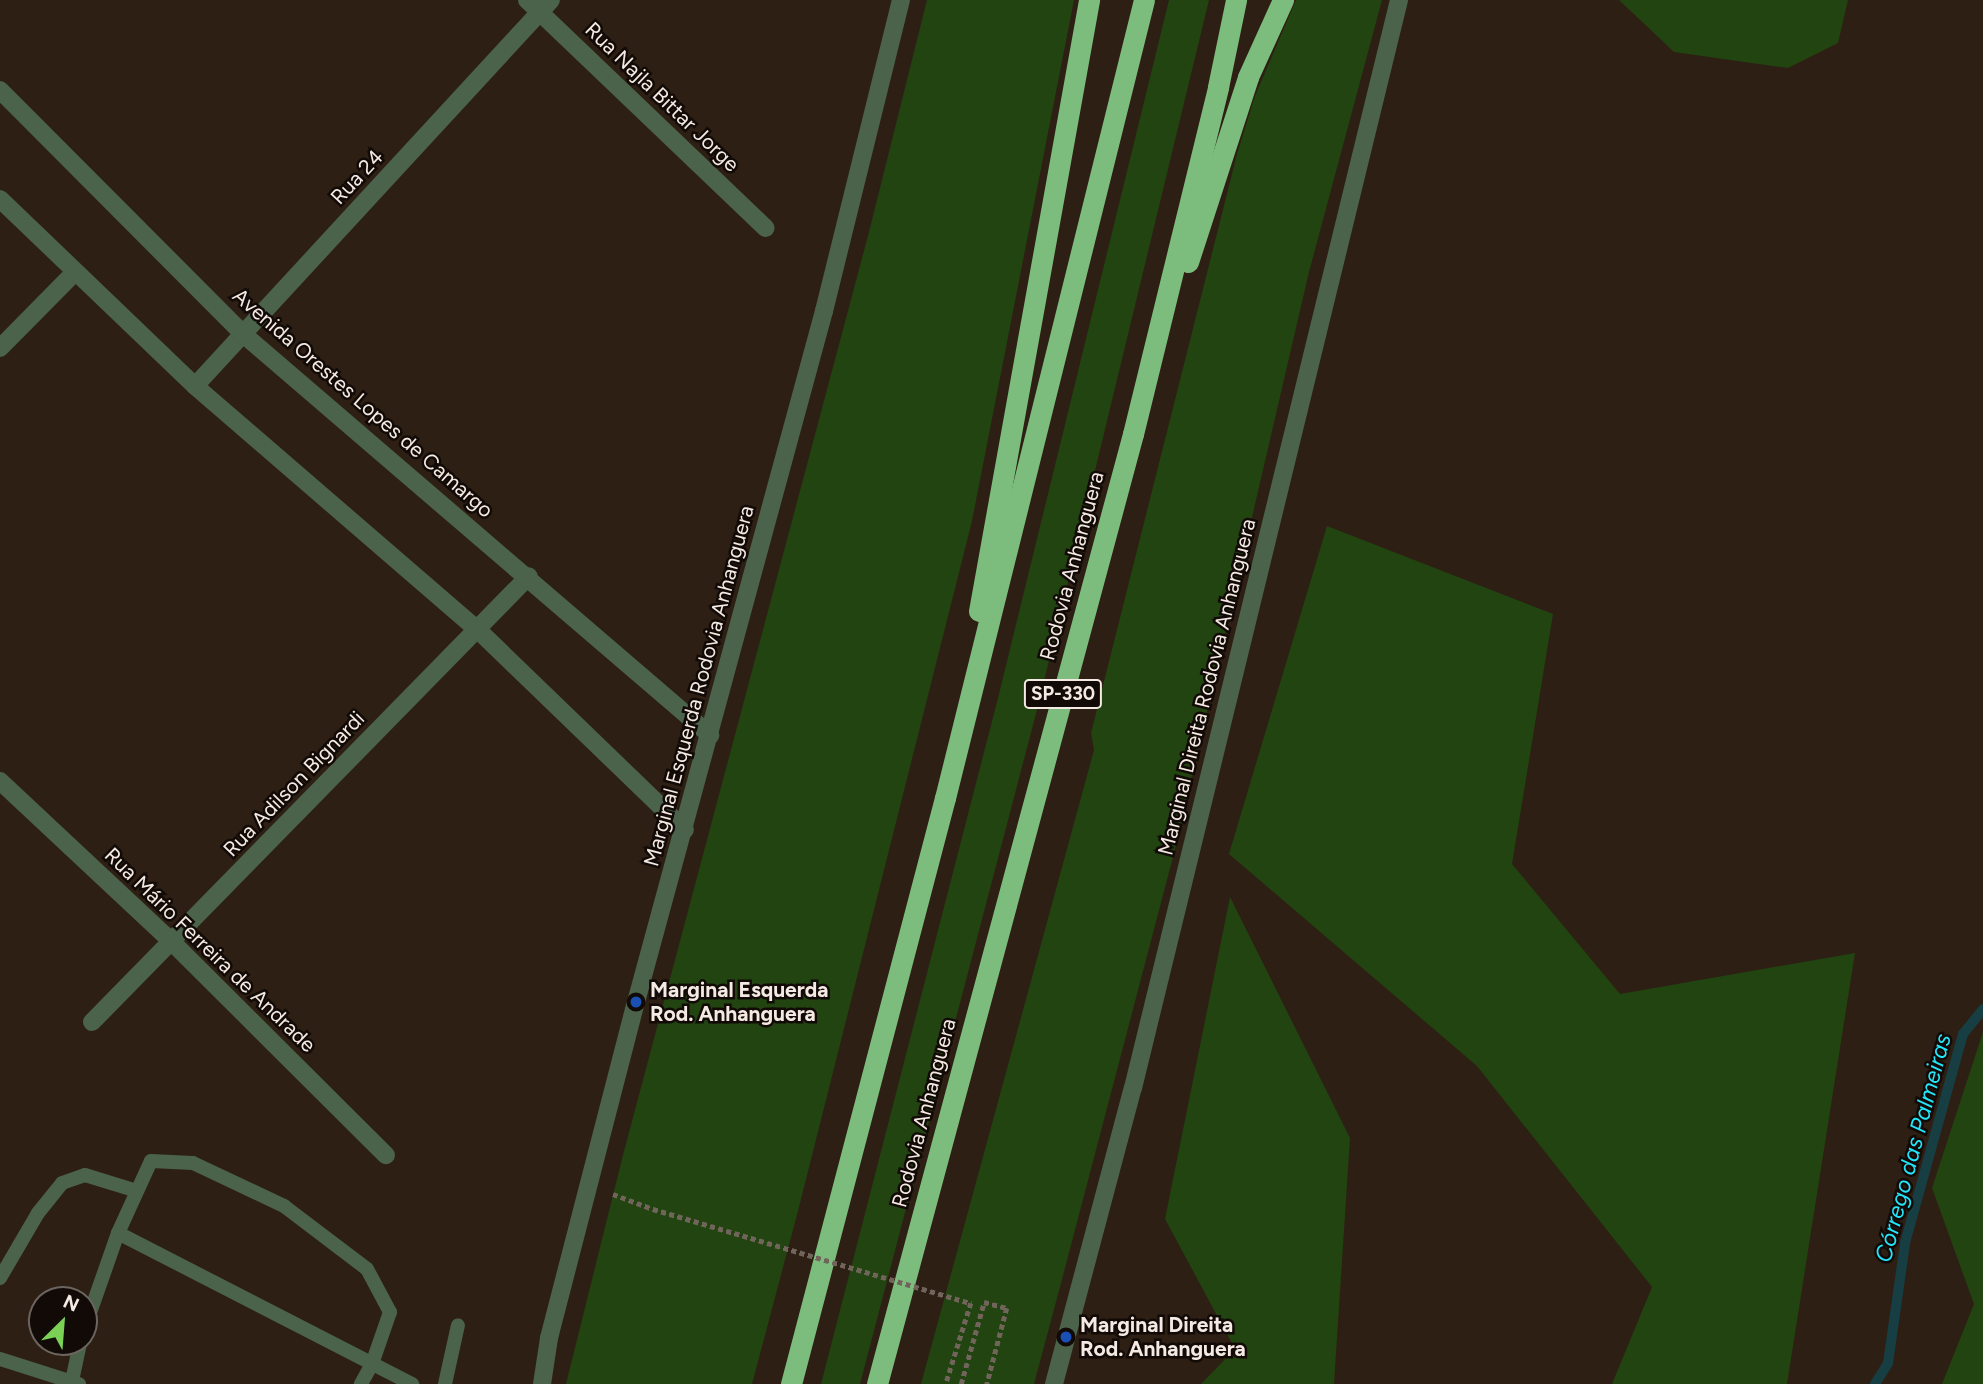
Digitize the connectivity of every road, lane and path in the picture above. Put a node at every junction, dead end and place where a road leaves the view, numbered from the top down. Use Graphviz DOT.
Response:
graph roads {
  1 [pos="901,0"];
  2 [pos="1089,0"];
  3 [pos="1144,0"];
  4 [pos="1236,0"];
  5 [pos="1283,0"];
  6 [pos="1399,0"];
  7 [pos="539,4"];
  8 [pos="0,90"];
  9 [pos="0,199"];
  10 [pos="766,228"];
  11 [pos="75,272"];
  12 [pos="243,334"];
  13 [pos="0,348"];
  14 [pos="195,386"];
  15 [pos="1133,434"];
  16 [pos="529,576"];
  17 [pos="477,629"];
  18 [pos="710,734"];
  19 [pos="0,781"];
  20 [pos="945,798"];
  21 [pos="685,830"];
  22 [pos="172,942"];
  23 [pos="92,1022"];
  24 [pos="386,1155"];
  25 [pos="589,1185"];
  26 [pos="137,1191"];
  27 [pos="118,1233"];
  28 [pos="0,1278"];
  29 [pos="98,1290"];
  30 [pos="458,1325"];
  31 [pos="79,1356"];
  32 [pos="0,1359"];
  33 [pos="372,1364"];
  34 [pos="76,1383"];
  35 [pos="361,1384"];
  36 [pos="412,1384"];
  37 [pos="445,1384"];
  38 [pos="542,1384"];
  39 [pos="791,1384"];
  40 [pos="877,1384"];
  41 [pos="946,1384"];
  42 [pos="961,1384"];
  43 [pos="987,1384"];
  44 [pos="1054,1384"];
  1 -- 18 [label="street, Marginal Esquerda Rodovia Anhanguera"];
  2 -- 20 [label="highway"];
  3 -- 20 [label="highway"];
  4 -- 15 [label="highway, Rodovia Anhanguera / SP-330"];
  5 -- 15 [label="highway"];
  6 -- 44 [label="street, Marginal Direita Rodovia Anhanguera"];
  7 -- 10 [label="street, Rua Najla Bittar Jorge"];
  7 -- 12 [label="street, Rua 24"];
  8 -- 12 [label="street, Avenida Orestes Lopes de Camargo"];
  9 -- 11 [label="street"];
  11 -- 13 [label="street"];
  11 -- 14 [label="street"];
  12 -- 14 [label="street, Rua 24"];
  12 -- 16 [label="street, Avenida Orestes Lopes de Camargo"];
  14 -- 17 [label="street"];
  15 -- 40 [label="highway, Rodovia Anhanguera / SP-330"];
  16 -- 17 [label="street, Rua Adilson Bignardi"];
  16 -- 18 [label="street, Avenida Orestes Lopes de Camargo"];
  17 -- 21 [label="street"];
  17 -- 22 [label="street, Rua Adilson Bignardi"];
  18 -- 21 [label="street, Marginal Esquerda Rodovia Anhanguera"];
  19 -- 22 [label="street, Rua Mário Ferreira de Andrade"];
  20 -- 39 [label="highway"];
  21 -- 25 [label="street, Marginal Esquerda Rodovia Anhanguera"];
  22 -- 23 [label="street, Rua Adilson Bignardi"];
  22 -- 24 [label="street, Rua Mário Ferreira de Andrade"];
  25 -- 38 [label="street, Marginal Esquerda Rodovia Anhanguera"];
  25 -- 41 [label="path, bridge"];
  26 -- 27 [label="lane"];
  26 -- 28 [label="lane"];
  26 -- 33 [label="lane"];
  27 -- 29 [label="lane"];
  27 -- 33 [label="lane"];
  30 -- 37 [label="lane"];
  31 -- 34 [label="lane"];
  32 -- 34 [label="lane"];
  33 -- 35 [label="lane"];
  33 -- 36 [label="lane"];
  42 -- 43 [label="path"];
}
